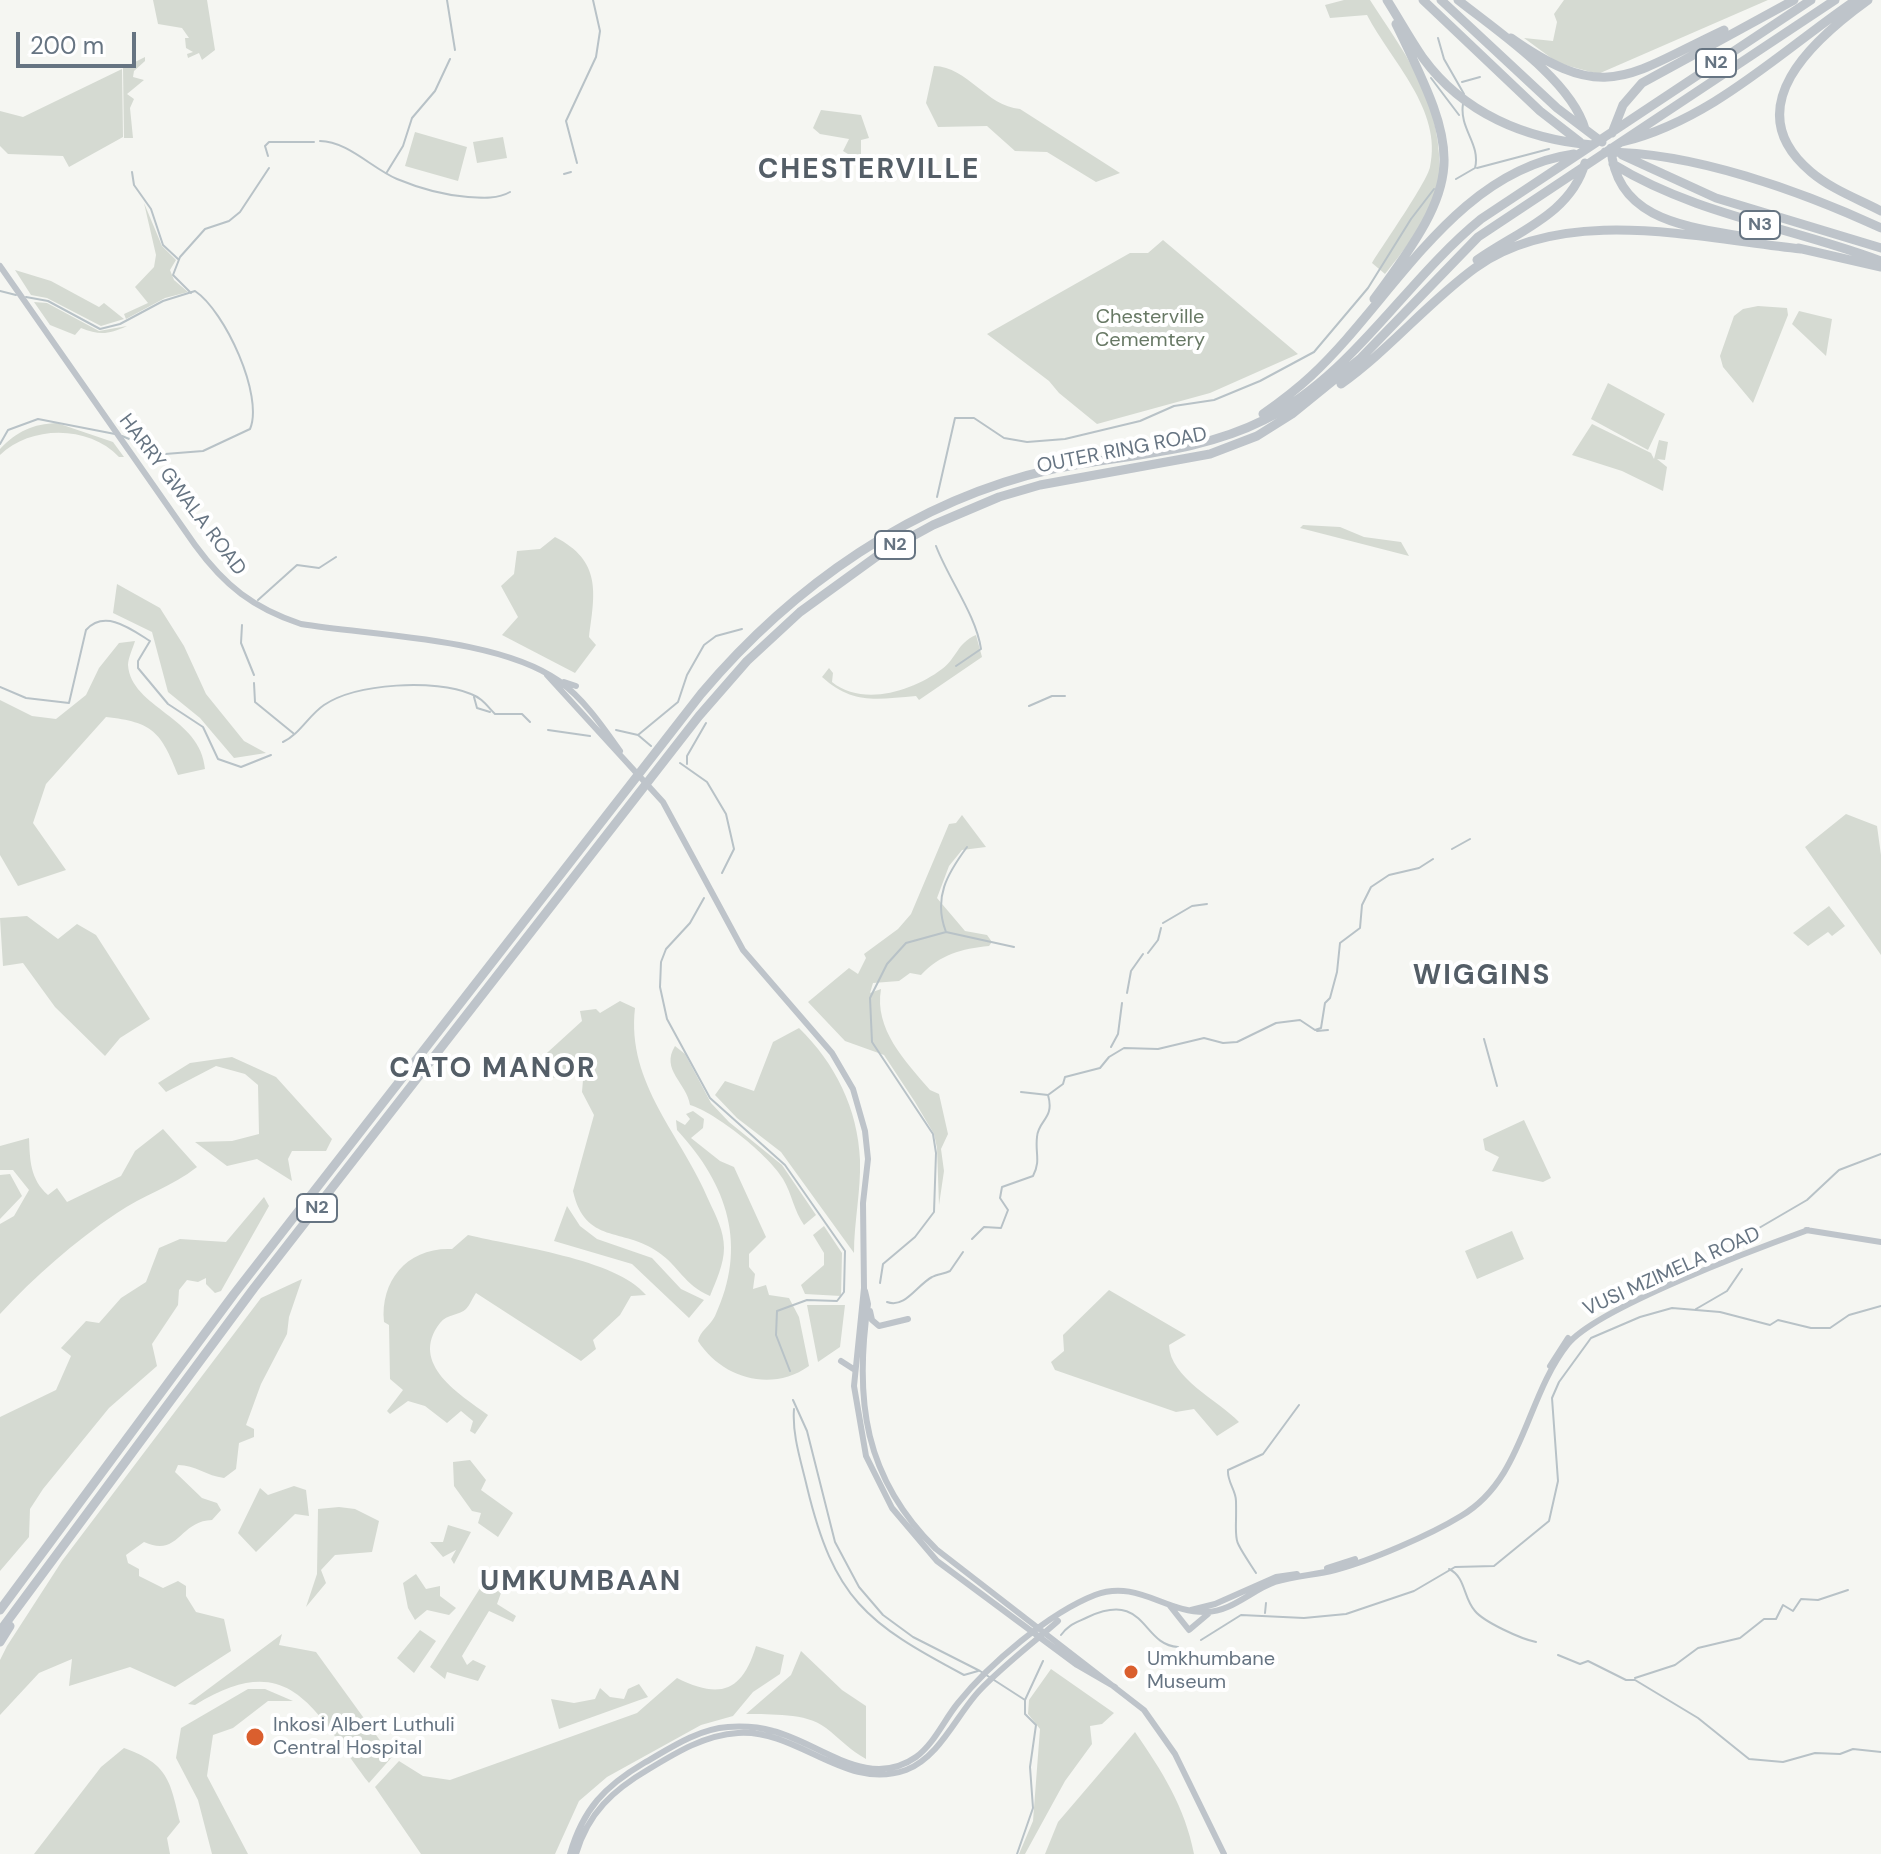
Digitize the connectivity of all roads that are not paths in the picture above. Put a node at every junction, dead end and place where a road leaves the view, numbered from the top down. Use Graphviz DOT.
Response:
graph roads {
  1 [pos="1386,0"];
  2 [pos="1423,0"];
  3 [pos="1441,0"];
  4 [pos="1458,0"];
  5 [pos="1794,0"];
  6 [pos="1811,0"];
  7 [pos="1835,0"];
  8 [pos="1856,0"];
  9 [pos="1868,0"];
  10 [pos="1472,11"];
  11 [pos="1881,211"];
  12 [pos="1881,228"];
  13 [pos="1881,248"];
  14 [pos="1801,249"];
  15 [pos="1881,261"];
  16 [pos="0,266"];
  17 [pos="1881,267"];
  18 [pos="1354,328"];
  19 [pos="1394,339"];
  20 [pos="1292,414"];
  21 [pos="1245,429"];
  22 [pos="547,675"];
  23 [pos="557,679"];
  24 [pos="576,686"];
  25 [pos="632,768"];
  26 [pos="1881,1242"];
  27 [pos="864,1288"];
  28 [pos="868,1304"];
  29 [pos="908,1319"];
  30 [pos="841,1361"];
  31 [pos="855,1370"];
  32 [pos="1501,1477"];
  33 [pos="32,1588"];
  34 [pos="1167,1603"];
  35 [pos="0,1610"];
  36 [pos="1191,1610"];
  37 [pos="1211,1612"];
  38 [pos="1065,1613"];
  39 [pos="1057,1622"];
  40 [pos="1020,1623"];
  41 [pos="0,1631"];
  42 [pos="1040,1633"];
  43 [pos="0,1642"];
  44 [pos="1051,1642"];
  45 [pos="1019,1644"];
  46 [pos="1028,1648"];
  47 [pos="573,1854"];
  48 [pos="1224,1854"];
  1 -- 8 [label="highway"];
  1 -- 18 [label="highway"];
  2 -- 15 [label="highway, N3"];
  3 -- 13 [label="highway, N3"];
  4 -- 10 [label="highway"];
  5 -- 10 [label="highway"];
  5 -- 14 [label="highway"];
  6 -- 21 [label="highway, OUTER RING ROAD / N2"];
  7 -- 20 [label="highway, OUTER RING ROAD / N2"];
  9 -- 11 [label="highway"];
  10 -- 19 [label="highway"];
  12 -- 18 [label="highway"];
  14 -- 17 [label="highway"];
  14 -- 19 [label="highway"];
  16 -- 22 [label="main road, HARRY GWALA ROAD"];
  18 -- 21 [label="highway"];
  19 -- 20 [label="highway"];
  20 -- 33 [label="highway, OUTER RING ROAD / N2"];
  21 -- 35 [label="highway, OUTER RING ROAD / N2"];
  22 -- 23 [label="main road, HARRY GWALA ROAD"];
  22 -- 25 [label="main road, HARRY GWALA ROAD"];
  23 -- 24 [label="main road"];
  23 -- 25 [label="main road, HARRY GWALA ROAD"];
  25 -- 27 [label="main road, HARRY GWALA ROAD"];
  26 -- 32 [label="main road, VUSI MZIMELA ROAD"];
  27 -- 28 [label="main road, HARRY GWALA ROAD"];
  27 -- 31 [label="main road, HARRY GWALA ROAD"];
  28 -- 29 [label="main road"];
  28 -- 42 [label="main road, HARRY GWALA ROAD"];
  30 -- 31 [label="main road"];
  31 -- 40 [label="main road, HARRY GWALA ROAD"];
  32 -- 36 [label="main road, VUSI MZIMELA ROAD"];
  32 -- 37 [label="main road, VUSI MZIMELA ROAD"];
  33 -- 41 [label="highway, N2"];
  33 -- 43 [label="highway"];
  34 -- 36 [label="main road"];
  34 -- 37 [label="main road, VUSI MZIMELA ROAD"];
  34 -- 38 [label="main road"];
  36 -- 37 [label="main road"];
  38 -- 39 [label="main road"];
  38 -- 42 [label="main road"];
  39 -- 42 [label="main road"];
  39 -- 44 [label="main road"];
  40 -- 42 [label="main road, HARRY GWALA ROAD"];
  40 -- 45 [label="main road"];
  42 -- 44 [label="main road"];
  42 -- 45 [label="main road"];
  42 -- 46 [label="main road"];
  44 -- 46 [label="main road"];
  44 -- 48 [label="main road"];
  45 -- 47 [label="main road"];
  46 -- 47 [label="main road"];
}
